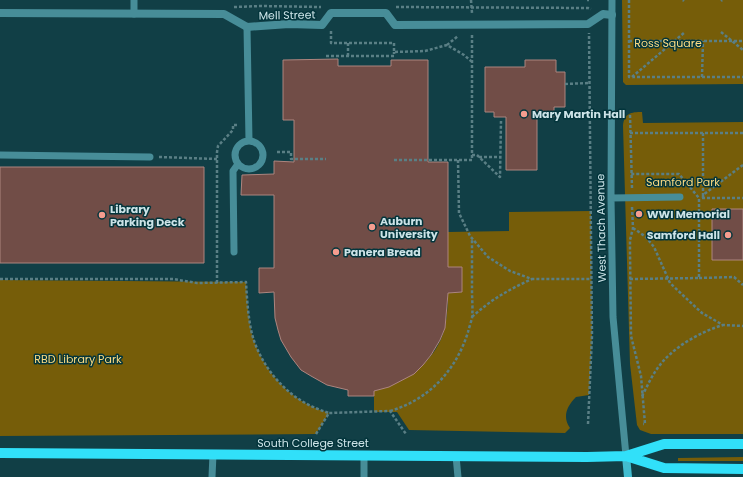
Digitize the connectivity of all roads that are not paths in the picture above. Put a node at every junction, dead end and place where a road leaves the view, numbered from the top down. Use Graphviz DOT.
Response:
graph roads {
  1 [pos="134,0"];
  2 [pos="612,0"];
  3 [pos="0,13"];
  4 [pos="134,14"];
  5 [pos="612,15"];
  6 [pos="247,27"];
  7 [pos="249,141"];
  8 [pos="0,155"];
  9 [pos="150,157"];
  10 [pos="238,164"];
  11 [pos="680,197"];
  12 [pos="611,198"];
  13 [pos="234,252"];
  14 [pos="743,444"];
  15 [pos="0,453"];
  16 [pos="213,454"];
  17 [pos="364,455"];
  18 [pos="456,456"];
  19 [pos="626,456"];
  20 [pos="743,468"];
  21 [pos="212,477"];
  22 [pos="364,477"];
  23 [pos="458,477"];
  24 [pos="628,477"];
  1 -- 4 [label="lane"];
  2 -- 5 [label="lane, West Thach Avenue"];
  3 -- 4 [label="street, Mell Street"];
  4 -- 6 [label="street, Mell Street"];
  5 -- 6 [label="street, Mell Street"];
  5 -- 12 [label="lane, West Thach Avenue"];
  6 -- 7 [label="lane"];
  7 -- 10 [label="lane"];
  7 -- 10 [label="lane"];
  8 -- 9 [label="lane"];
  10 -- 13 [label="lane"];
  11 -- 12 [label="lane"];
  12 -- 19 [label="lane, West Thach Avenue"];
  14 -- 19 [label="main road, South College Street"];
  15 -- 16 [label="main road, South College Street"];
  16 -- 17 [label="main road, South College Street"];
  16 -- 21 [label="lane"];
  17 -- 18 [label="main road, South College Street"];
  17 -- 22 [label="lane"];
  18 -- 19 [label="main road, South College Street"];
  18 -- 23 [label="lane"];
  19 -- 20 [label="main road, South College Street"];
  19 -- 24 [label="street"];
}
